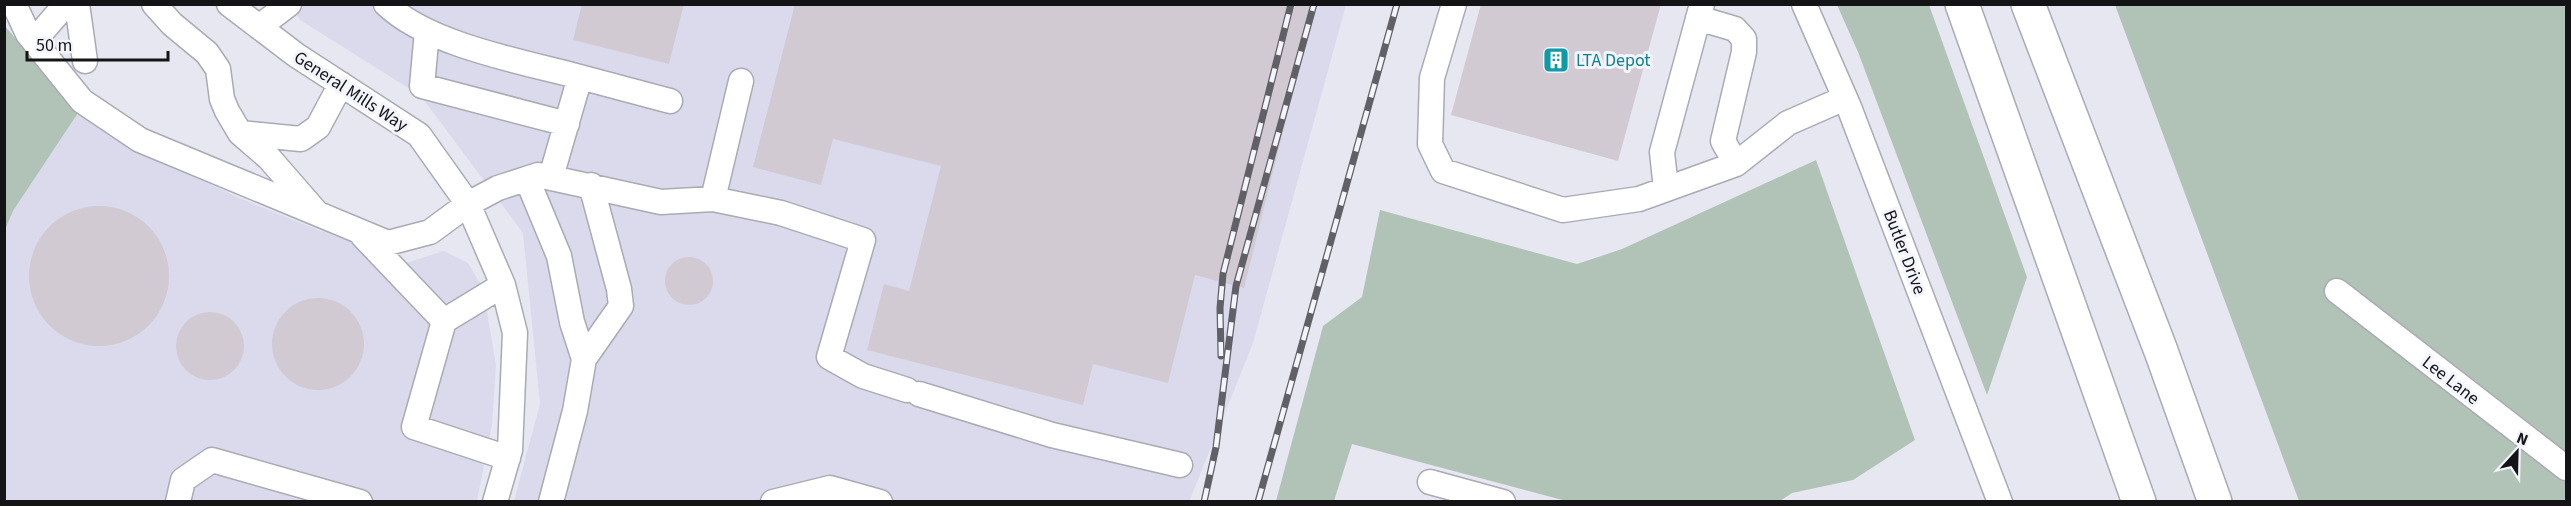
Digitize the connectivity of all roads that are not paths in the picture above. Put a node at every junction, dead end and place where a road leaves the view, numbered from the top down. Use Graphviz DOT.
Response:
graph roads {
  1 [pos="14,4"];
  2 [pos="66,4"];
  3 [pos="77,4"];
  4 [pos="153,4"];
  5 [pos="229,4"];
  6 [pos="386,4"];
  7 [pos="1454,4"];
  8 [pos="1804,4"];
  9 [pos="1962,4"];
  10 [pos="2028,4"];
  11 [pos="1700,11"];
  12 [pos="271,13"];
  13 [pos="427,30"];
  14 [pos="34,41"];
  15 [pos="85,61"];
  16 [pos="580,76"];
  17 [pos="741,81"];
  18 [pos="340,84"];
  19 [pos="1845,98"];
  20 [pos="670,101"];
  21 [pos="567,124"];
  22 [pos="240,133"];
  23 [pos="1736,164"];
  24 [pos="551,177"];
  25 [pos="527,179"];
  26 [pos="591,185"];
  27 [pos="1666,189"];
  28 [pos="713,199"];
  29 [pos="468,204"];
  30 [pos="320,216"];
  31 [pos="359,232"];
  32 [pos="503,285"];
  33 [pos="2337,291"];
  34 [pos="444,321"];
  35 [pos="584,359"];
  36 [pos="507,458"];
  37 [pos="1180,465"];
  38 [pos="2566,468"];
  39 [pos="1430,482"];
  40 [pos="178,501"];
  41 [pos="360,501"];
  42 [pos="495,501"];
  43 [pos="551,501"];
  44 [pos="773,501"];
  45 [pos="880,501"];
  46 [pos="1503,501"];
  47 [pos="2000,501"];
  48 [pos="2139,501"];
  49 [pos="2215,501"];
  1 -- 14 [label="street"];
  2 -- 14 [label="street"];
  3 -- 15 [label="street"];
  4 -- 22 [label="street"];
  5 -- 12 [label="street, General Mills Way"];
  6 -- 13 [label="street"];
  7 -- 27 [label="street"];
  8 -- 19 [label="street, Butler Drive"];
  9 -- 48 [label="highway"];
  10 -- 49 [label="highway"];
  11 -- 23 [label="street"];
  11 -- 27 [label="street"];
  12 -- 18 [label="street, General Mills Way"];
  13 -- 16 [label="street"];
  13 -- 21 [label="street"];
  14 -- 30 [label="street"];
  16 -- 20 [label="street"];
  16 -- 21 [label="street"];
  17 -- 28 [label="street"];
  18 -- 22 [label="street"];
  18 -- 29 [label="street, General Mills Way"];
  19 -- 23 [label="street"];
  19 -- 47 [label="street, Butler Drive"];
  21 -- 24 [label="street"];
  22 -- 30 [label="street"];
  23 -- 27 [label="street"];
  24 -- 25 [label="street"];
  24 -- 26 [label="street"];
  25 -- 29 [label="street"];
  25 -- 35 [label="street"];
  26 -- 28 [label="street"];
  26 -- 35 [label="street"];
  28 -- 37 [label="street"];
  29 -- 31 [label="street"];
  29 -- 32 [label="street, General Mills Way"];
  30 -- 31 [label="street"];
  31 -- 34 [label="street"];
  32 -- 34 [label="street"];
  32 -- 36 [label="street, General Mills Way"];
  33 -- 38 [label="street, Lee Lane"];
  34 -- 36 [label="street"];
  35 -- 43 [label="street"];
  36 -- 42 [label="street, General Mills Way"];
  39 -- 46 [label="street"];
  40 -- 41 [label="street"];
  44 -- 45 [label="street"];
}
